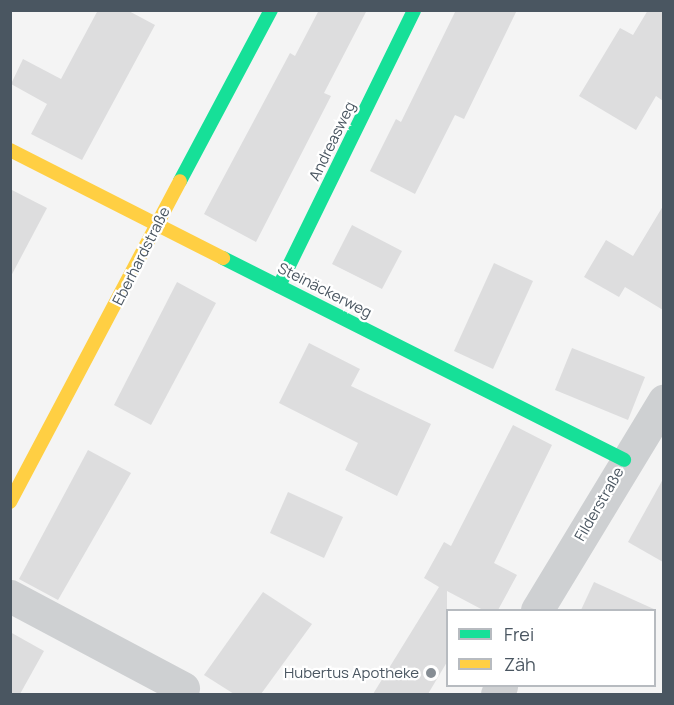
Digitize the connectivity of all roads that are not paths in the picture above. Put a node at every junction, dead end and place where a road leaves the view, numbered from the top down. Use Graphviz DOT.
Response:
graph roads {
  1 [pos="270,10"];
  2 [pos="414,10"];
  3 [pos="10,150"];
  4 [pos="157,224"];
  5 [pos="279,286"];
  6 [pos="663,400"];
  7 [pos="654,432"];
  8 [pos="624,460"];
  9 [pos="10,502"];
  10 [pos="10,596"];
  11 [pos="538,609"];
  12 [pos="183,688"];
  1 -- 4 [label="street, Eberhardstraße"];
  2 -- 5 [label="street, Andreasweg"];
  3 -- 4 [label="street, Steinäckerweg"];
  4 -- 5 [label="street, Steinäckerweg"];
  4 -- 9 [label="street, Eberhardstraße"];
  5 -- 8 [label="street, Steinäckerweg"];
  6 -- 7 [label="street, Filderstraße"];
  7 -- 8 [label="street, Filderstraße"];
  8 -- 11 [label="street, Filderstraße"];
  10 -- 12 [label="street"];
}
